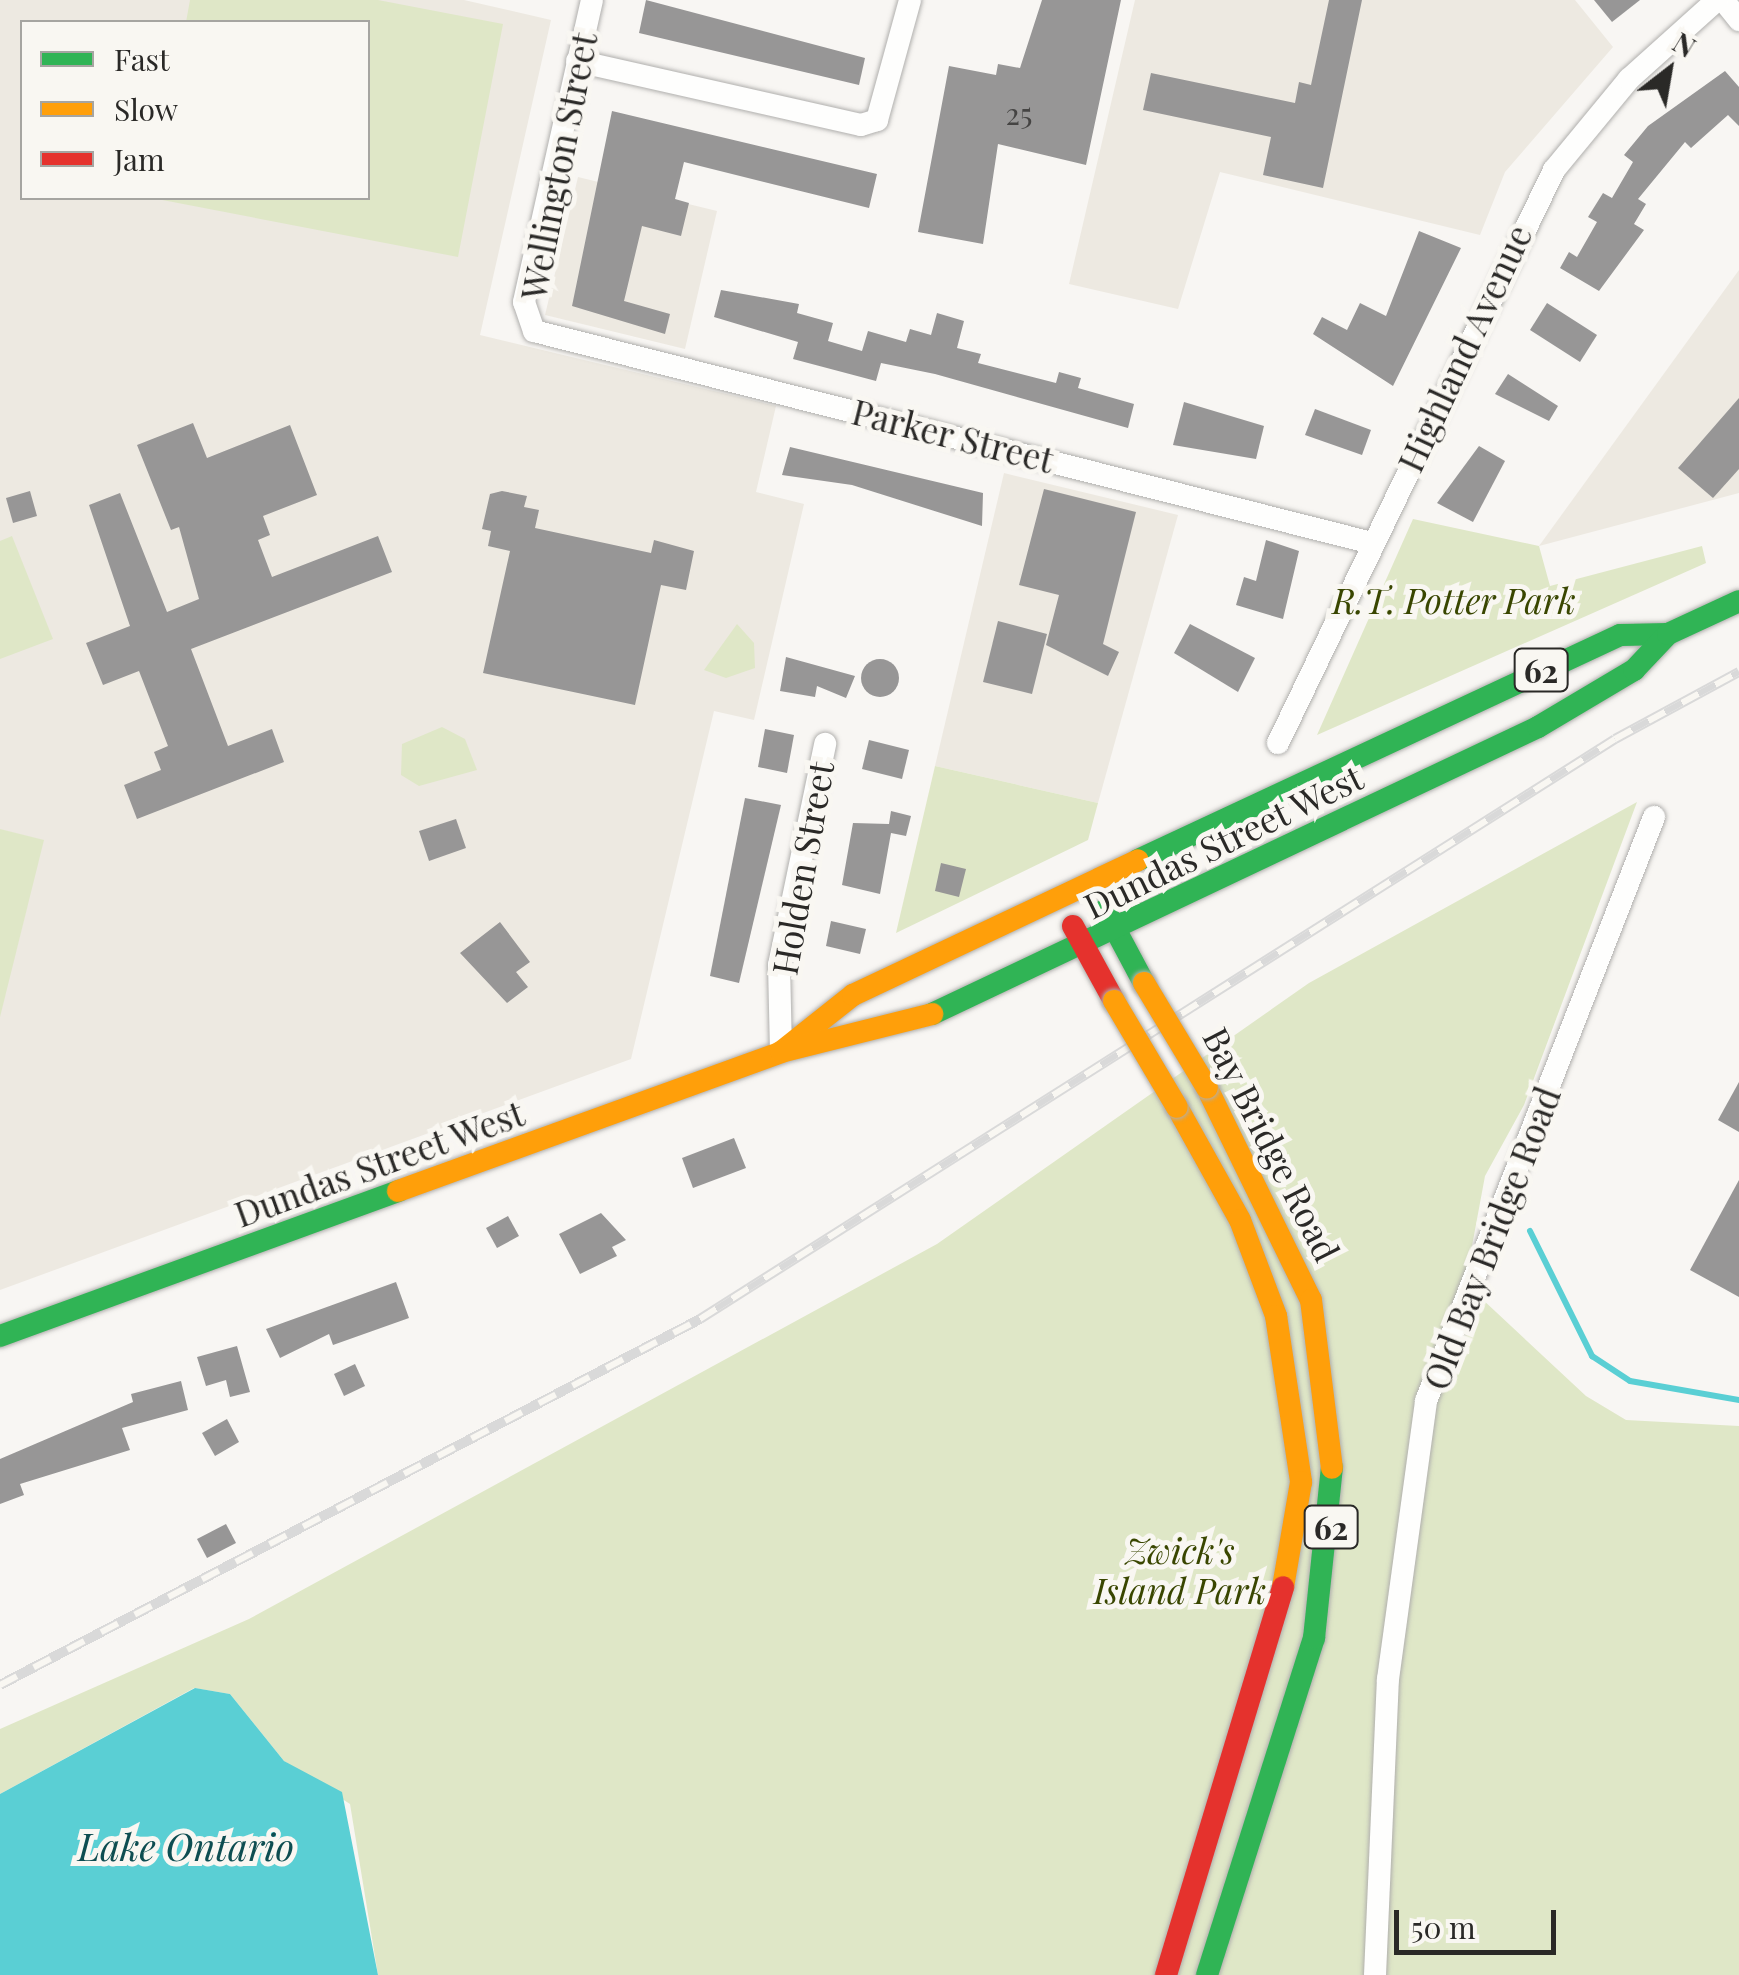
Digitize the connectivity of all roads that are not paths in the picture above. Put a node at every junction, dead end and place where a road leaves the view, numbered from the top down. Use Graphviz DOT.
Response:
graph roads {
  1 [pos="592,0"];
  2 [pos="910,0"];
  3 [pos="1720,0"];
  4 [pos="1739,20"];
  5 [pos="578,60"];
  6 [pos="534,331"];
  7 [pos="1372,543"];
  8 [pos="1739,601"];
  9 [pos="1668,634"];
  10 [pos="1278,742"];
  11 [pos="825,744"];
  12 [pos="1654,817"];
  13 [pos="1093,887"];
  14 [pos="1060,902"];
  15 [pos="1116,930"];
  16 [pos="1085,947"];
  17 [pos="780,1052"];
  18 [pos="0,1336"];
  19 [pos="1166,1975"];
  20 [pos="1207,1975"];
  21 [pos="1375,1975"];
  1 -- 5 [label="street, Wellington Street"];
  2 -- 5 [label="street"];
  3 -- 4 [label="street"];
  3 -- 7 [label="street, Highland Avenue"];
  5 -- 6 [label="street, Wellington Street"];
  6 -- 7 [label="street, Parker Street"];
  7 -- 10 [label="street, Highland Avenue"];
  8 -- 9 [label="main road, Dundas Street West / 62"];
  9 -- 13 [label="main road, Dundas Street West / 62"];
  9 -- 15 [label="main road, Dundas Street West / 62"];
  11 -- 17 [label="street, Holden Street"];
  12 -- 21 [label="street, Old Bay Bridge Road"];
  13 -- 14 [label="main road, Dundas Street West / 62"];
  13 -- 15 [label="main road, Bay Bridge Road / 62"];
  14 -- 16 [label="main road, Bay Bridge Road / 62"];
  14 -- 17 [label="main road, Dundas Street West"];
  15 -- 16 [label="main road, Dundas Street West / 62"];
  15 -- 20 [label="main road, Bay Bridge Road / 62, bridge"];
  16 -- 17 [label="main road, Dundas Street West / 62"];
  16 -- 19 [label="main road, Bay Bridge Road / 62, bridge"];
  17 -- 18 [label="main road, Dundas Street West"];
}
